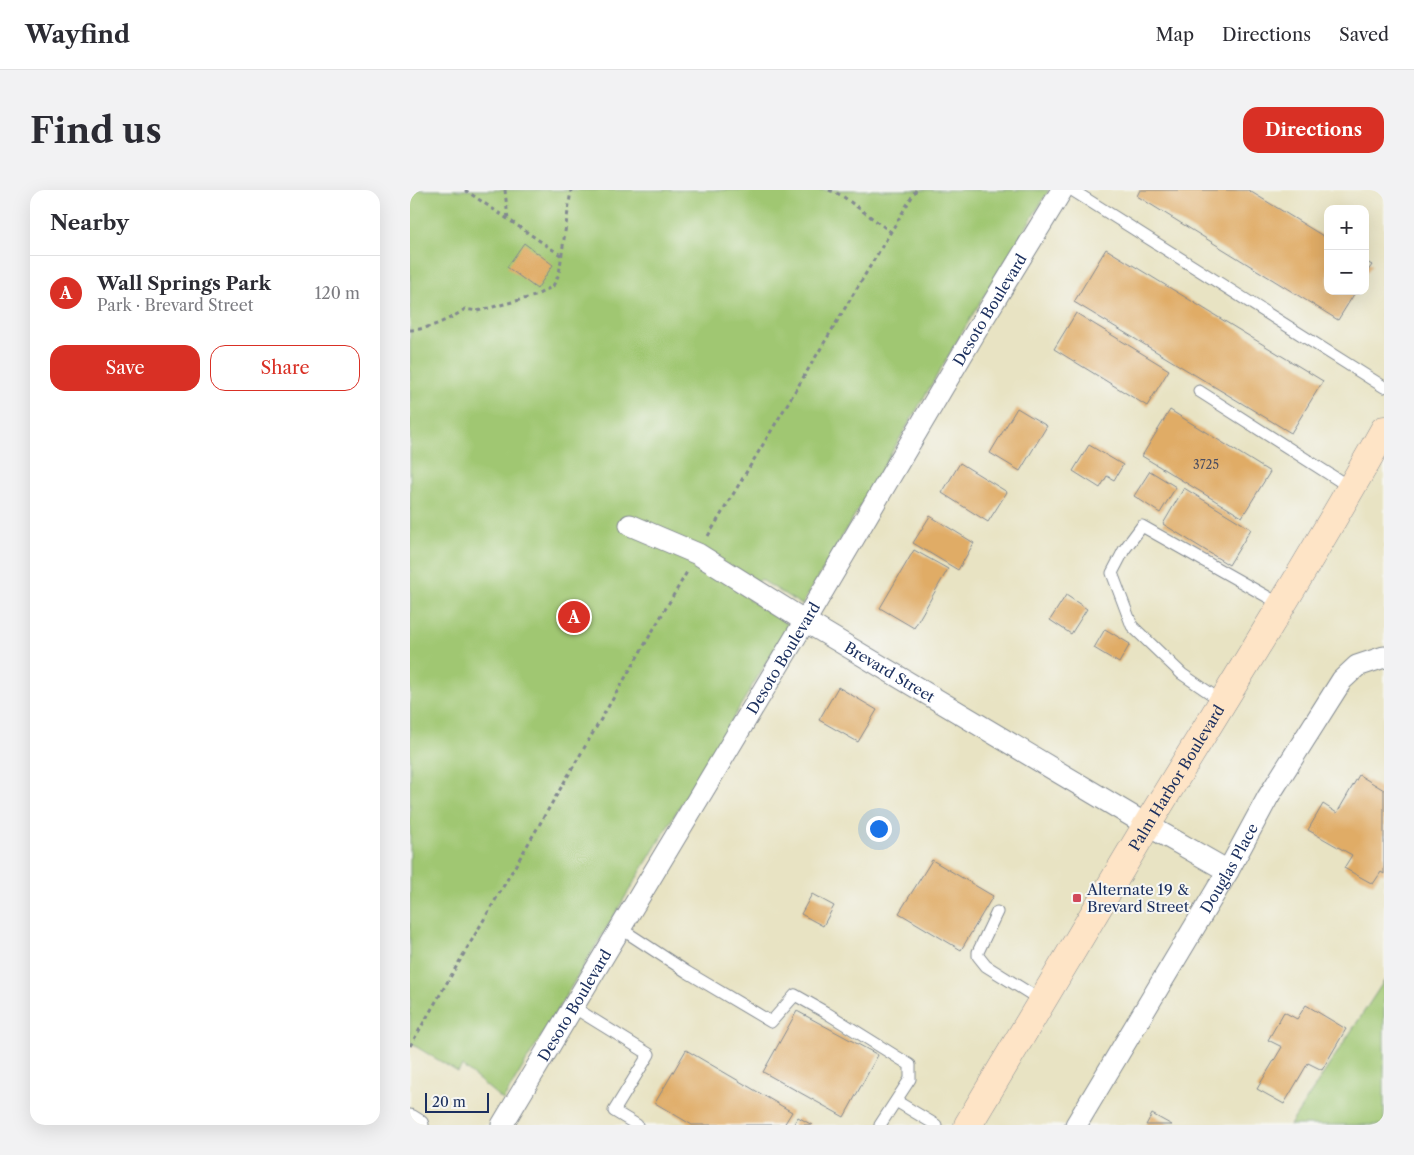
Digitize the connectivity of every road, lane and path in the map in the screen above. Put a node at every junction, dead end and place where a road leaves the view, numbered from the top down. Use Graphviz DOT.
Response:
graph roads {
  1 [pos="465,190"];
  2 [pos="505,190"];
  3 [pos="571,190"];
  4 [pos="829,190"];
  5 [pos="916,190"];
  6 [pos="1062,190"];
  7 [pos="1072,190"];
  8 [pos="508,220"];
  9 [pos="891,232"];
  10 [pos="562,256"];
  11 [pos="410,330"];
  12 [pos="1384,387"];
  13 [pos="1199,391"];
  14 [pos="1384,430"];
  15 [pos="1351,488"];
  16 [pos="630,525"];
  17 [pos="698,554"];
  18 [pos="1282,605"];
  19 [pos="805,621"];
  20 [pos="1384,657"];
  21 [pos="1223,702"];
  22 [pos="1147,824"];
  23 [pos="1228,871"];
  24 [pos="997,912"];
  25 [pos="620,928"];
  26 [pos="1042,1001"];
  27 [pos="573,1007"];
  28 [pos="410,1046"];
  29 [pos="896,1101"];
  30 [pos="410,1120"];
  31 [pos="418,1125"];
  32 [pos="502,1125"];
  33 [pos="638,1125"];
  34 [pos="880,1125"];
  35 [pos="936,1125"];
  36 [pos="968,1125"];
  37 [pos="1076,1125"];
  1 -- 8 [label="path"];
  2 -- 8 [label="path"];
  3 -- 10 [label="path"];
  4 -- 9 [label="path"];
  5 -- 9 [label="path"];
  6 -- 19 [label="street, Desoto Boulevard"];
  7 -- 12 [label="lane"];
  8 -- 10 [label="path"];
  9 -- 17 [label="path"];
  10 -- 11 [label="path"];
  13 -- 15 [label="lane"];
  14 -- 15 [label="main road, Palm Harbor Boulevard"];
  15 -- 18 [label="main road, Palm Harbor Boulevard"];
  16 -- 17 [label="street, Brevard Street"];
  17 -- 19 [label="street, Brevard Street"];
  17 -- 28 [label="path"];
  18 -- 21 [label="main road, Palm Harbor Boulevard"];
  18 -- 21 [label="lane"];
  19 -- 22 [label="street, Brevard Street"];
  19 -- 25 [label="street, Desoto Boulevard"];
  20 -- 23 [label="street, Douglas Place"];
  21 -- 22 [label="main road, Palm Harbor Boulevard"];
  22 -- 23 [label="street, Brevard Street"];
  22 -- 26 [label="main road, Palm Harbor Boulevard"];
  23 -- 37 [label="street, Douglas Place"];
  24 -- 26 [label="lane"];
  25 -- 27 [label="street, Desoto Boulevard"];
  25 -- 29 [label="lane"];
  26 -- 36 [label="main road, Palm Harbor Boulevard"];
  27 -- 32 [label="street, Desoto Boulevard"];
  27 -- 33 [label="lane"];
  29 -- 34 [label="lane"];
  29 -- 35 [label="lane"];
  30 -- 31 [label="street"];
}
